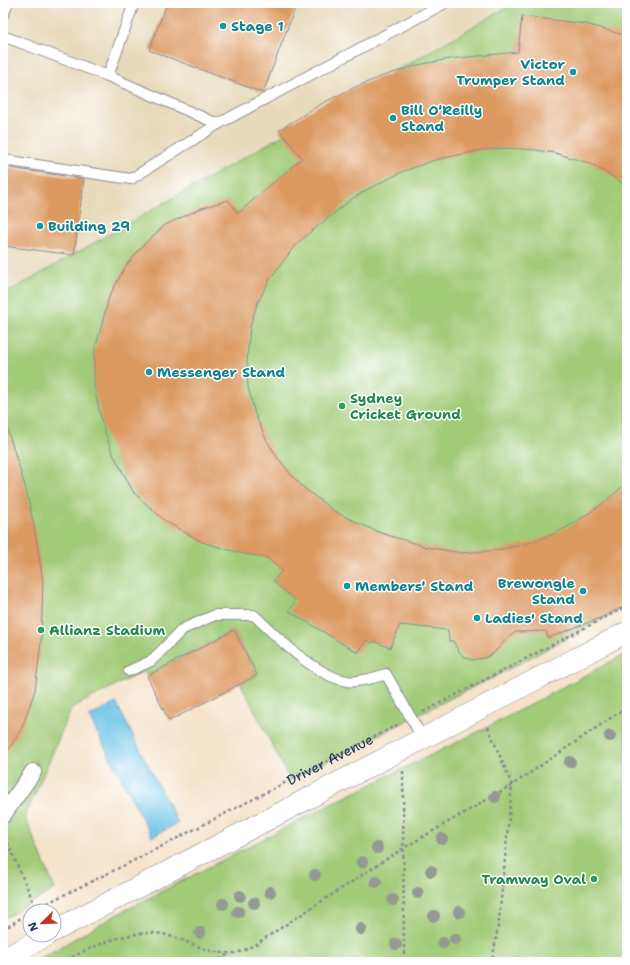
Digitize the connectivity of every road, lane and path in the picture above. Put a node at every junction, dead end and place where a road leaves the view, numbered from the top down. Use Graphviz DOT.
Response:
graph roads {
  1 [pos="8,3"];
  2 [pos="134,3"];
  3 [pos="444,3"];
  4 [pos="3,15"];
  5 [pos="3,36"];
  6 [pos="108,76"];
  7 [pos="218,124"];
  8 [pos="3,160"];
  9 [pos="627,606"];
  10 [pos="627,632"];
  11 [pos="129,671"];
  12 [pos="627,707"];
  13 [pos="481,708"];
  14 [pos="422,713"];
  15 [pos="400,724"];
  16 [pos="423,738"];
  17 [pos="403,749"];
  18 [pos="33,772"];
  19 [pos="512,785"];
  20 [pos="3,815"];
  21 [pos="3,832"];
  22 [pos="402,849"];
  23 [pos="34,903"];
  24 [pos="46,903"];
  25 [pos="22,917"];
  26 [pos="62,927"];
  27 [pos="3,930"];
  28 [pos="33,943"];
  29 [pos="231,953"];
  30 [pos="3,960"];
  31 [pos="61,962"];
  32 [pos="214,962"];
  33 [pos="404,962"];
  34 [pos="492,962"];
  1 -- 4 [label="lane"];
  2 -- 6 [label="lane"];
  3 -- 7 [label="lane"];
  5 -- 6 [label="lane"];
  6 -- 7 [label="lane"];
  7 -- 8 [label="lane"];
  9 -- 14 [label="path"];
  10 -- 13 [label="street, Driver Avenue"];
  11 -- 16 [label="lane"];
  12 -- 19 [label="path"];
  13 -- 16 [label="street, Driver Avenue"];
  13 -- 19 [label="path"];
  15 -- 24 [label="path, Driver Avenue"];
  16 -- 17 [label="street, Driver Avenue"];
  17 -- 22 [label="path"];
  17 -- 26 [label="street, Driver Avenue"];
  18 -- 20 [label="street"];
  19 -- 22 [label="path"];
  19 -- 34 [label="path"];
  21 -- 23 [label="path"];
  22 -- 29 [label="path"];
  22 -- 33 [label="path"];
  25 -- 27 [label="path, Driver Avenue"];
  28 -- 30 [label="street"];
  29 -- 31 [label="path"];
  29 -- 32 [label="path"];
}
